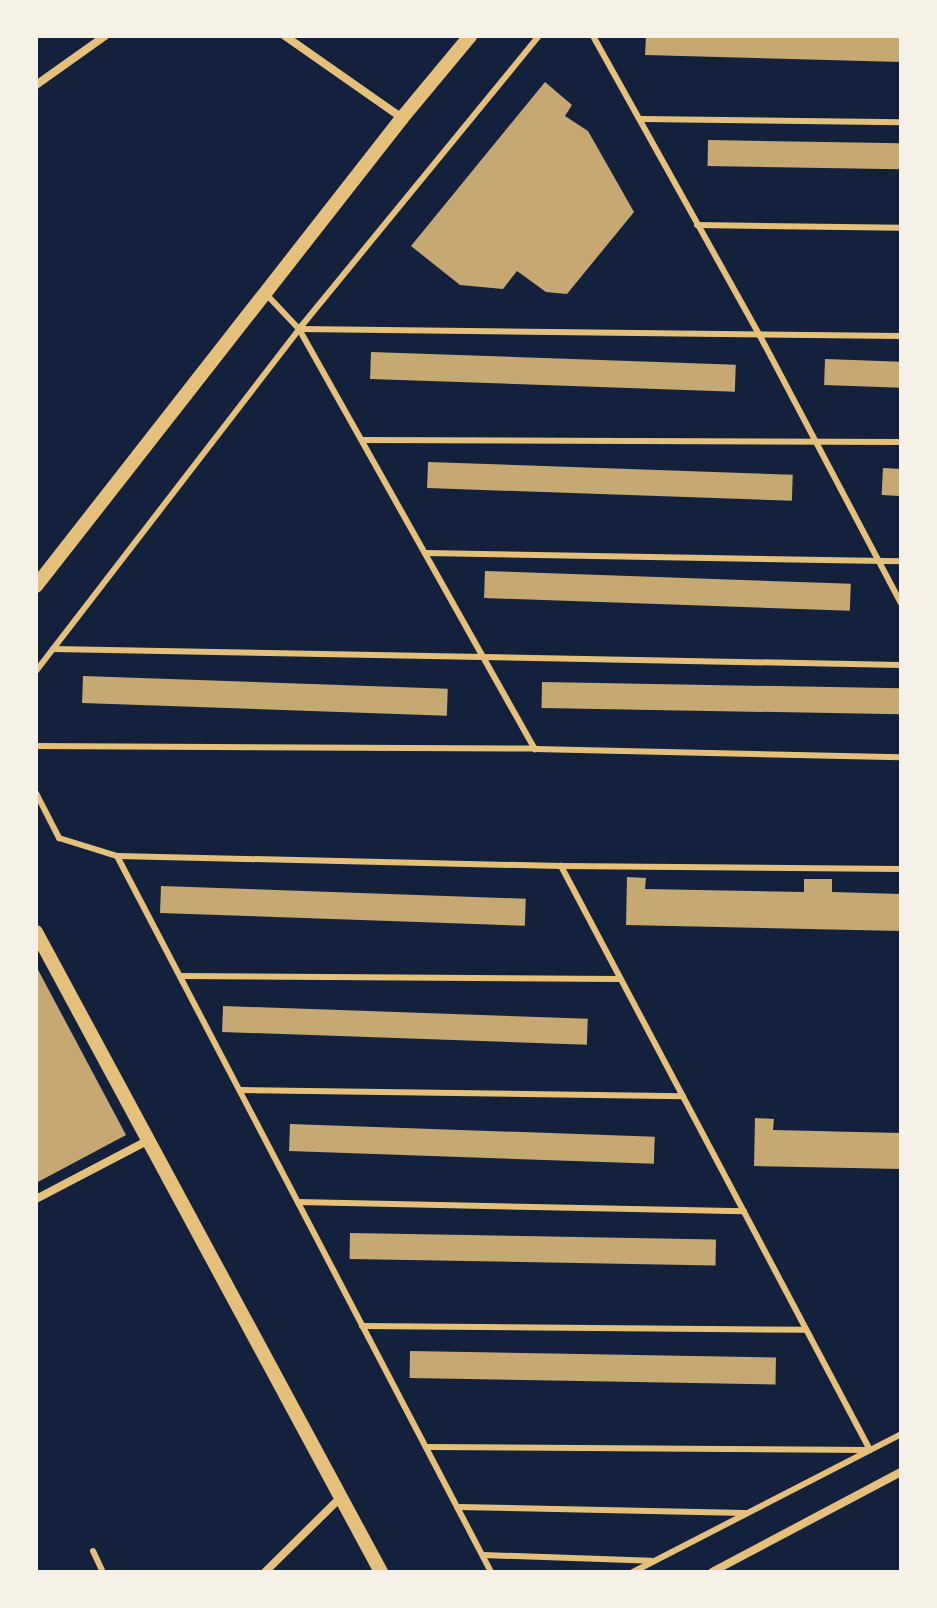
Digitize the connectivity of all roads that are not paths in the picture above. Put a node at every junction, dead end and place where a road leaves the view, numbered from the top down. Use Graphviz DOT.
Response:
graph roads {
  1 [pos="105,36"];
  2 [pos="285,36"];
  3 [pos="470,36"];
  4 [pos="539,36"];
  5 [pos="593,36"];
  6 [pos="36,85"];
  7 [pos="402,118"];
  8 [pos="641,119"];
  9 [pos="901,122"];
  10 [pos="697,225"];
  11 [pos="901,228"];
  12 [pos="266,294"];
  13 [pos="299,329"];
  14 [pos="759,334"];
  15 [pos="901,336"];
  16 [pos="362,440"];
  17 [pos="813,441"];
  18 [pos="901,442"];
  19 [pos="425,553"];
  20 [pos="878,561"];
  21 [pos="901,561"];
  22 [pos="36,586"];
  23 [pos="901,603"];
  24 [pos="53,649"];
  25 [pos="484,657"];
  26 [pos="901,665"];
  27 [pos="36,671"];
  28 [pos="36,746"];
  29 [pos="535,749"];
  30 [pos="901,757"];
  31 [pos="36,793"];
  32 [pos="117,856"];
  33 [pos="561,866"];
  34 [pos="901,869"];
  35 [pos="36,932"];
  36 [pos="180,976"];
  37 [pos="620,979"];
  38 [pos="240,1090"];
  39 [pos="683,1096"];
  40 [pos="149,1139"];
  41 [pos="36,1199"];
  42 [pos="298,1202"];
  43 [pos="744,1211"];
  44 [pos="362,1326"];
  45 [pos="806,1330"];
  46 [pos="901,1434"];
  47 [pos="426,1447"];
  48 [pos="870,1450"];
  49 [pos="901,1472"];
  50 [pos="341,1497"];
  51 [pos="457,1507"];
  52 [pos="749,1513"];
  53 [pos="93,1551"];
  54 [pos="483,1555"];
  55 [pos="655,1561"];
  56 [pos="103,1572"];
  57 [pos="265,1572"];
  58 [pos="381,1572"];
  59 [pos="491,1572"];
  60 [pos="633,1572"];
  61 [pos="712,1572"];
  1 -- 6 [label="street"];
  2 -- 7 [label="street"];
  3 -- 7 [label="street"];
  4 -- 13 [label="lane"];
  5 -- 8 [label="lane"];
  7 -- 12 [label="street"];
  8 -- 9 [label="lane"];
  8 -- 10 [label="lane"];
  10 -- 11 [label="lane"];
  10 -- 14 [label="lane"];
  12 -- 13 [label="lane"];
  12 -- 22 [label="street"];
  13 -- 14 [label="lane"];
  13 -- 16 [label="lane"];
  13 -- 24 [label="lane"];
  14 -- 15 [label="lane"];
  14 -- 17 [label="lane"];
  16 -- 17 [label="lane"];
  16 -- 19 [label="lane"];
  17 -- 18 [label="lane"];
  17 -- 20 [label="lane"];
  19 -- 20 [label="lane"];
  19 -- 25 [label="lane"];
  20 -- 21 [label="lane"];
  20 -- 23 [label="lane"];
  24 -- 25 [label="lane"];
  24 -- 27 [label="lane"];
  25 -- 26 [label="lane"];
  25 -- 29 [label="lane"];
  28 -- 29 [label="lane"];
  29 -- 30 [label="lane"];
  31 -- 32 [label="lane"];
  32 -- 33 [label="lane"];
  32 -- 36 [label="lane"];
  33 -- 34 [label="lane"];
  33 -- 37 [label="lane"];
  35 -- 40 [label="street"];
  36 -- 37 [label="lane"];
  36 -- 38 [label="lane"];
  37 -- 39 [label="lane"];
  38 -- 39 [label="lane"];
  38 -- 42 [label="lane"];
  39 -- 43 [label="lane"];
  40 -- 41 [label="street"];
  40 -- 50 [label="street"];
  42 -- 43 [label="lane"];
  42 -- 44 [label="lane"];
  43 -- 45 [label="lane"];
  44 -- 45 [label="lane"];
  44 -- 47 [label="lane"];
  45 -- 48 [label="lane"];
  46 -- 48 [label="lane"];
  47 -- 48 [label="lane"];
  47 -- 51 [label="lane"];
  48 -- 52 [label="lane"];
  49 -- 61 [label="street"];
  50 -- 57 [label="street"];
  50 -- 58 [label="street"];
  51 -- 52 [label="lane"];
  51 -- 54 [label="lane"];
  52 -- 55 [label="lane"];
  53 -- 56 [label="lane"];
  54 -- 55 [label="lane"];
  54 -- 59 [label="lane"];
  55 -- 60 [label="lane"];
}
